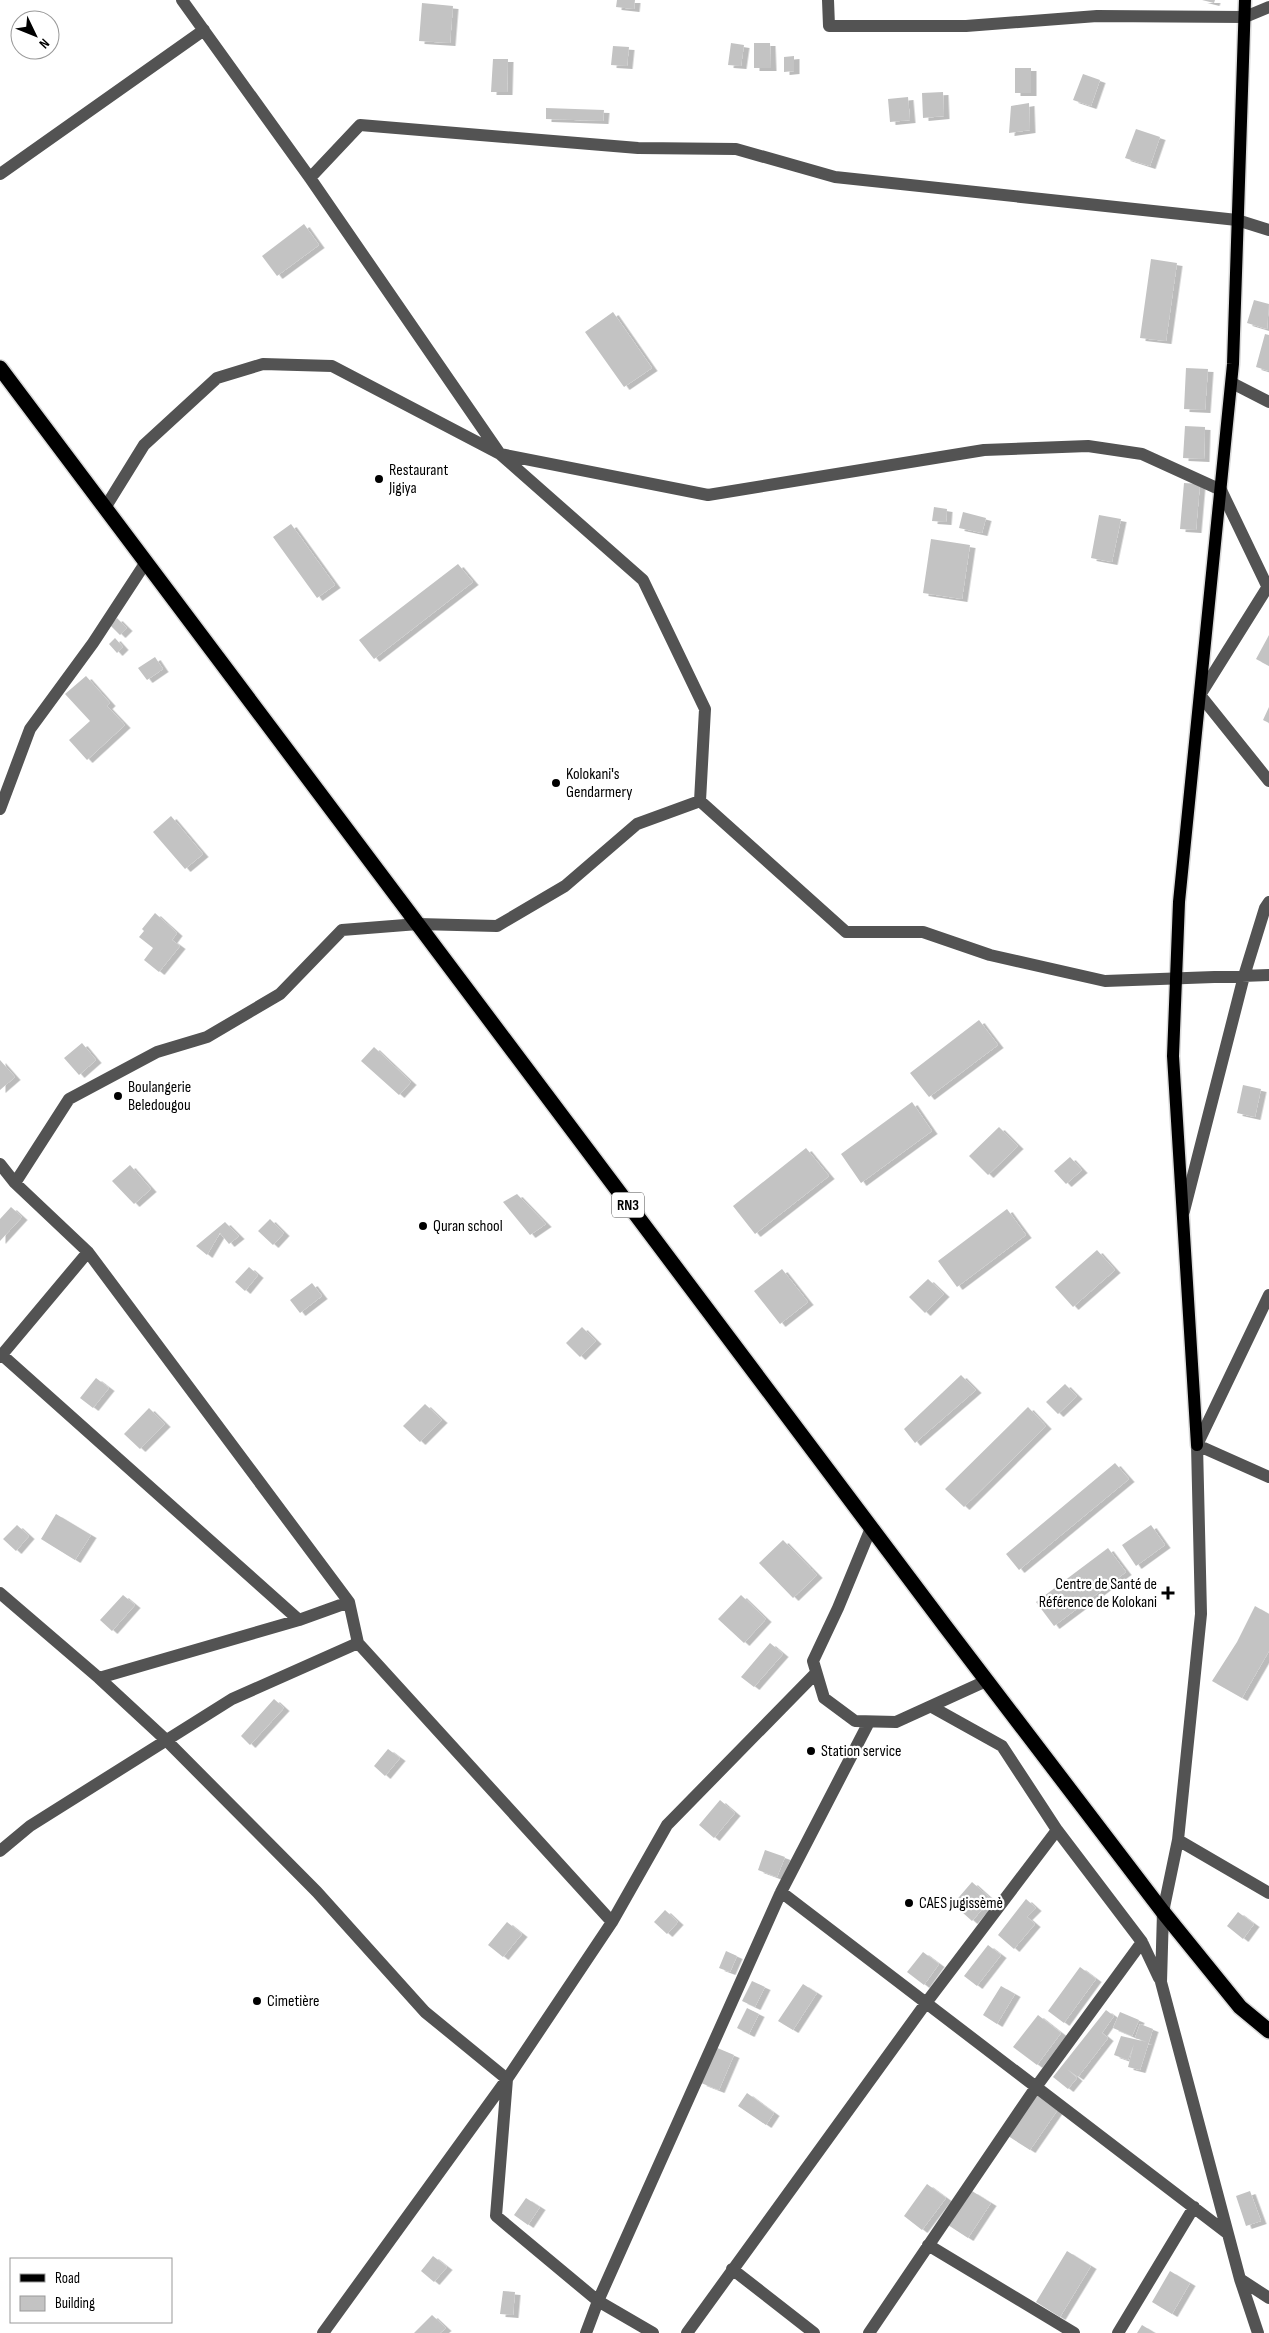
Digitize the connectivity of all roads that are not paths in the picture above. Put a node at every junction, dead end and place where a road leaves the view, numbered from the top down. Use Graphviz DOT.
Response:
graph roads {
  1 [pos="182,0"];
  2 [pos="828,0"];
  3 [pos="1245,0"];
  4 [pos="1269,7"];
  5 [pos="1245,17"];
  6 [pos="204,30"];
  7 [pos="0,174"];
  8 [pos="310,178"];
  9 [pos="1237,220"];
  10 [pos="1269,230"];
  11 [pos="0,368"];
  12 [pos="1232,383"];
  13 [pos="1269,402"];
  14 [pos="500,454"];
  15 [pos="1221,490"];
  16 [pos="105,508"];
  17 [pos="146,562"];
  18 [pos="1268,587"];
  19 [pos="1200,696"];
  20 [pos="1269,781"];
  21 [pos="700,802"];
  22 [pos="0,809"];
  23 [pos="1269,902"];
  24 [pos="418,924"];
  25 [pos="1269,975"];
  26 [pos="1244,976"];
  27 [pos="1177,979"];
  28 [pos="0,1164"];
  29 [pos="14,1183"];
  30 [pos="1181,1221"];
  31 [pos="88,1252"];
  32 [pos="1269,1295"];
  33 [pos="1,1356"];
  34 [pos="1197,1445"];
  35 [pos="1269,1477"];
  36 [pos="871,1528"];
  37 [pos="0,1593"];
  38 [pos="349,1602"];
  39 [pos="299,1620"];
  40 [pos="358,1643"];
  41 [pos="816,1673"];
  42 [pos="99,1678"];
  43 [pos="986,1681"];
  44 [pos="932,1707"];
  45 [pos="869,1722"];
  46 [pos="166,1740"];
  47 [pos="1058,1830"];
  48 [pos="1178,1840"];
  49 [pos="0,1851"];
  50 [pos="781,1892"];
  51 [pos="1269,1893"];
  52 [pos="1163,1912"];
  53 [pos="612,1922"];
  54 [pos="1142,1942"];
  55 [pos="1161,1982"];
  56 [pos="926,2003"];
  57 [pos="1269,2031"];
  58 [pos="507,2078"];
  59 [pos="1036,2087"];
  60 [pos="1194,2207"];
  61 [pos="1227,2232"];
  62 [pos="928,2245"];
  63 [pos="732,2269"];
  64 [pos="1240,2279"];
  65 [pos="1269,2298"];
  66 [pos="598,2301"];
  67 [pos="322,2333"];
  68 [pos="586,2333"];
  69 [pos="653,2333"];
  70 [pos="687,2333"];
  71 [pos="814,2333"];
  72 [pos="868,2333"];
  73 [pos="1074,2333"];
  74 [pos="1118,2333"];
  75 [pos="1258,2333"];
  1 -- 6 [label="street"];
  2 -- 5 [label="street"];
  3 -- 5 [label="main road"];
  4 -- 5 [label="street"];
  5 -- 9 [label="main road"];
  6 -- 7 [label="street"];
  6 -- 8 [label="street"];
  8 -- 9 [label="street"];
  8 -- 14 [label="street"];
  9 -- 10 [label="street"];
  9 -- 12 [label="main road"];
  11 -- 16 [label="highway, RN3"];
  12 -- 13 [label="street"];
  12 -- 15 [label="main road"];
  14 -- 15 [label="street"];
  14 -- 16 [label="street"];
  14 -- 21 [label="street"];
  15 -- 18 [label="street"];
  15 -- 19 [label="main road"];
  16 -- 17 [label="highway, RN3"];
  17 -- 22 [label="street"];
  17 -- 24 [label="highway, RN3"];
  18 -- 19 [label="street"];
  19 -- 20 [label="street"];
  19 -- 27 [label="main road"];
  21 -- 24 [label="street"];
  21 -- 27 [label="street"];
  23 -- 26 [label="street"];
  24 -- 29 [label="street"];
  24 -- 36 [label="highway, RN3"];
  25 -- 26 [label="street"];
  26 -- 27 [label="street"];
  26 -- 30 [label="street"];
  27 -- 30 [label="main road"];
  28 -- 29 [label="street"];
  29 -- 31 [label="street"];
  30 -- 34 [label="main road"];
  31 -- 33 [label="street"];
  31 -- 38 [label="street"];
  32 -- 34 [label="street"];
  33 -- 39 [label="street"];
  34 -- 35 [label="street"];
  34 -- 48 [label="street"];
  36 -- 41 [label="street"];
  36 -- 43 [label="highway, RN3"];
  37 -- 42 [label="street"];
  38 -- 39 [label="street"];
  38 -- 40 [label="street"];
  39 -- 42 [label="street"];
  40 -- 46 [label="street"];
  40 -- 53 [label="street"];
  41 -- 45 [label="street"];
  41 -- 53 [label="street"];
  42 -- 46 [label="street"];
  43 -- 44 [label="street"];
  43 -- 52 [label="highway, RN3"];
  44 -- 45 [label="street"];
  44 -- 47 [label="street"];
  45 -- 50 [label="street"];
  46 -- 49 [label="street"];
  46 -- 58 [label="street"];
  47 -- 54 [label="street"];
  47 -- 56 [label="street"];
  48 -- 51 [label="street"];
  48 -- 52 [label="street"];
  50 -- 56 [label="street"];
  50 -- 66 [label="street"];
  52 -- 55 [label="street"];
  52 -- 57 [label="highway, RN3"];
  53 -- 58 [label="street"];
  54 -- 55 [label="street"];
  54 -- 59 [label="street"];
  55 -- 61 [label="street"];
  56 -- 59 [label="street"];
  56 -- 63 [label="street"];
  58 -- 66 [label="street"];
  58 -- 67 [label="street"];
  59 -- 60 [label="street"];
  59 -- 62 [label="street"];
  60 -- 61 [label="street"];
  60 -- 74 [label="street"];
  61 -- 64 [label="street"];
  62 -- 72 [label="street"];
  62 -- 73 [label="street"];
  63 -- 70 [label="street"];
  63 -- 71 [label="street"];
  64 -- 65 [label="street"];
  64 -- 75 [label="street"];
  66 -- 68 [label="street"];
  66 -- 69 [label="street"];
}
